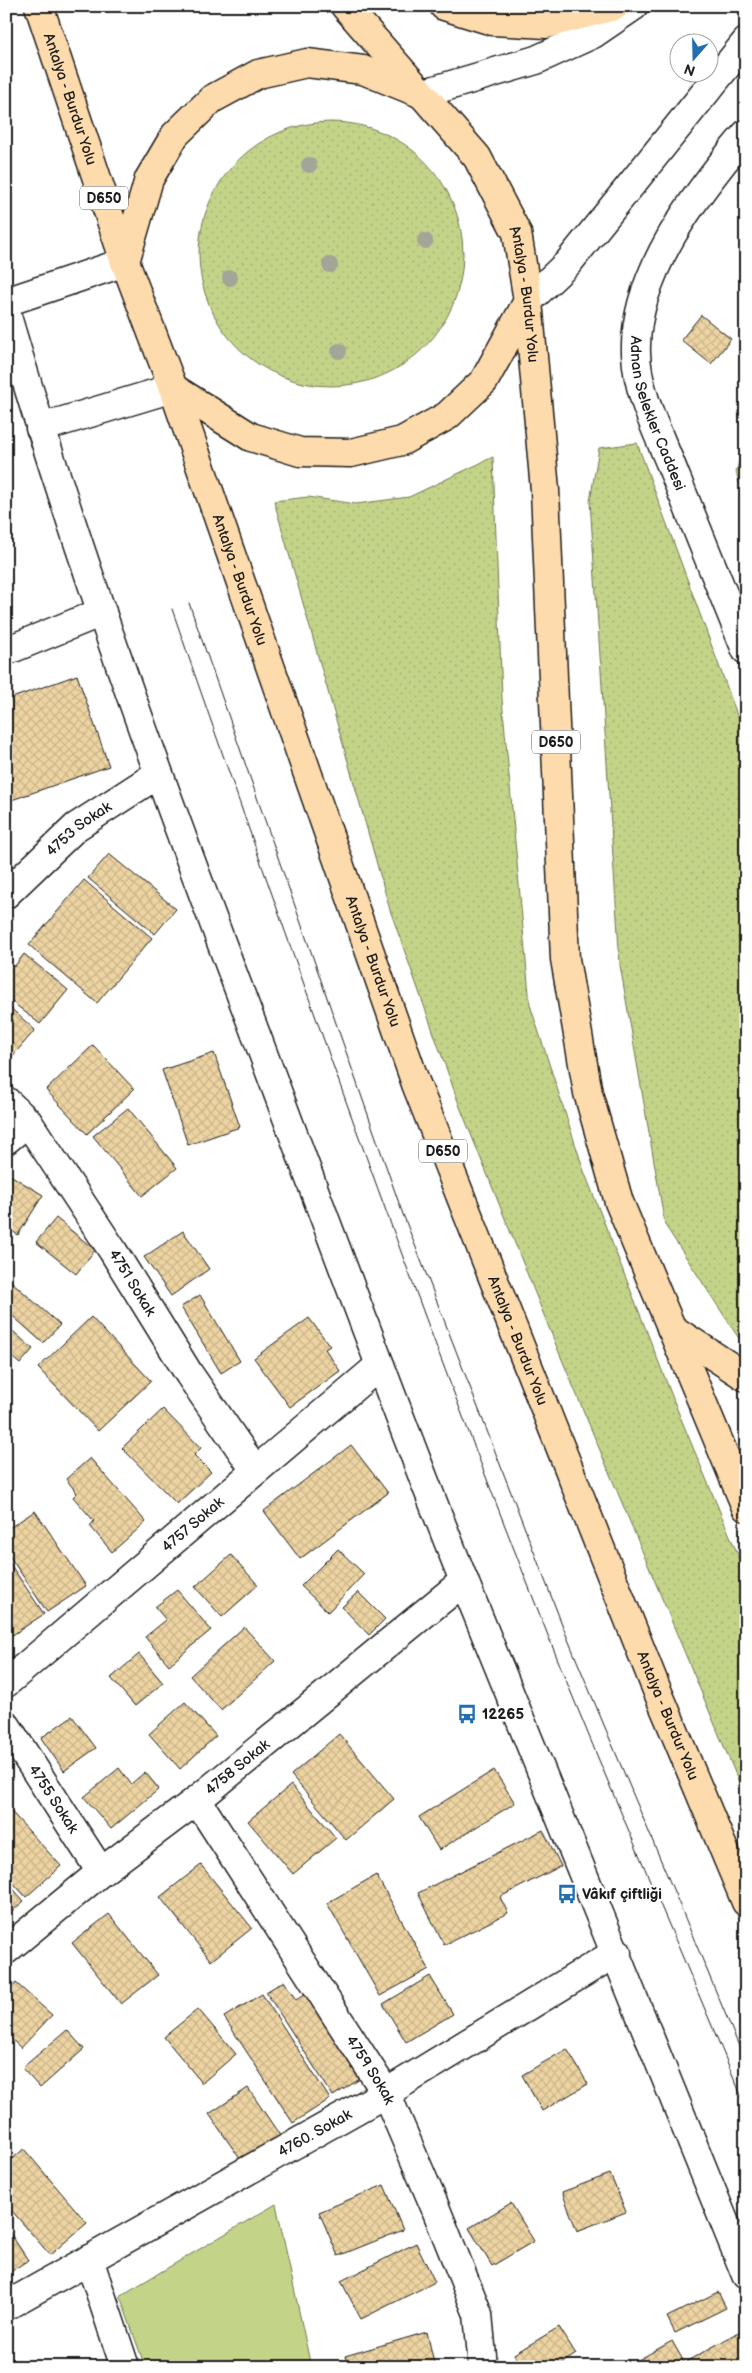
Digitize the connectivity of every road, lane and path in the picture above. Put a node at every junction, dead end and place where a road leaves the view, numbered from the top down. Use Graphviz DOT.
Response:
graph roads {
  1 [pos="39,6"];
  2 [pos="345,6"];
  3 [pos="444,6"];
  4 [pos="614,6"];
  5 [pos="634,6"];
  6 [pos="746,42"];
  7 [pos="421,94"];
  8 [pos="746,134"];
  9 [pos="125,262"];
  10 [pos="528,301"];
  11 [pos="6,302"];
  12 [pos="6,313"];
  13 [pos="173,388"];
  14 [pos="40,428"];
  15 [pos="102,612"];
  16 [pos="746,650"];
  17 [pos="6,651"];
  18 [pos="158,774"];
  19 [pos="6,894"];
  20 [pos="6,1101"];
  21 [pos="28,1122"];
  22 [pos="6,1140"];
  23 [pos="671,1328"];
  24 [pos="380,1365"];
  25 [pos="746,1377"];
  26 [pos="255,1470"];
  27 [pos="746,1507"];
  28 [pos="464,1581"];
  29 [pos="6,1683"];
  30 [pos="6,1725"];
  31 [pos="197,1800"];
  32 [pos="101,1872"];
  33 [pos="746,1902"];
  34 [pos="6,1950"];
  35 [pos="617,1952"];
  36 [pos="386,2093"];
  37 [pos="89,2259"];
  38 [pos="746,2275"];
  39 [pos="6,2306"];
  40 [pos="126,2367"];
  41 [pos="483,2367"];
  1 -- 9 [label="highway, Antalya - Burdur Yolu / D650"];
  2 -- 7 [label="highway, Antalya - Burdur Yolu / D650"];
  3 -- 4 [label="highway"];
  5 -- 7 [label="street"];
  6 -- 10 [label="street"];
  7 -- 9 [label="highway"];
  7 -- 10 [label="highway, Antalya - Burdur Yolu / D650"];
  8 -- 16 [label="street, Adnan Selekler Caddesi"];
  9 -- 11 [label="street"];
  9 -- 13 [label="highway, Antalya - Burdur Yolu / D650"];
  10 -- 13 [label="highway"];
  10 -- 23 [label="highway, Antalya - Burdur Yolu / D650"];
  12 -- 14 [label="street"];
  13 -- 14 [label="street"];
  13 -- 33 [label="highway, Antalya - Burdur Yolu / D650"];
  14 -- 15 [label="street"];
  15 -- 17 [label="street"];
  15 -- 18 [label="street"];
  18 -- 19 [label="street, 4753 Sokak"];
  18 -- 24 [label="street"];
  20 -- 21 [label="street, 4751 Sokak"];
  21 -- 22 [label="street"];
  21 -- 26 [label="street, 4751 Sokak"];
  23 -- 25 [label="highway"];
  23 -- 27 [label="highway, Antalya - Burdur Yolu / D650"];
  24 -- 26 [label="street, 4757 Sokak"];
  24 -- 28 [label="street"];
  26 -- 29 [label="street, 4757 Sokak"];
  28 -- 31 [label="street, 4758 Sokak"];
  28 -- 35 [label="street"];
  30 -- 32 [label="street, 4755 Sokak"];
  31 -- 32 [label="street, 4758 Sokak"];
  31 -- 36 [label="street, 4759 Sokak"];
  32 -- 34 [label="street, 4758 Sokak"];
  35 -- 36 [label="street, 4760. Sokak"];
  35 -- 38 [label="street"];
  36 -- 37 [label="street, 4760. Sokak"];
  36 -- 41 [label="street, 4759 Sokak"];
  37 -- 39 [label="street, 4760. Sokak"];
  37 -- 40 [label="street"];
}
